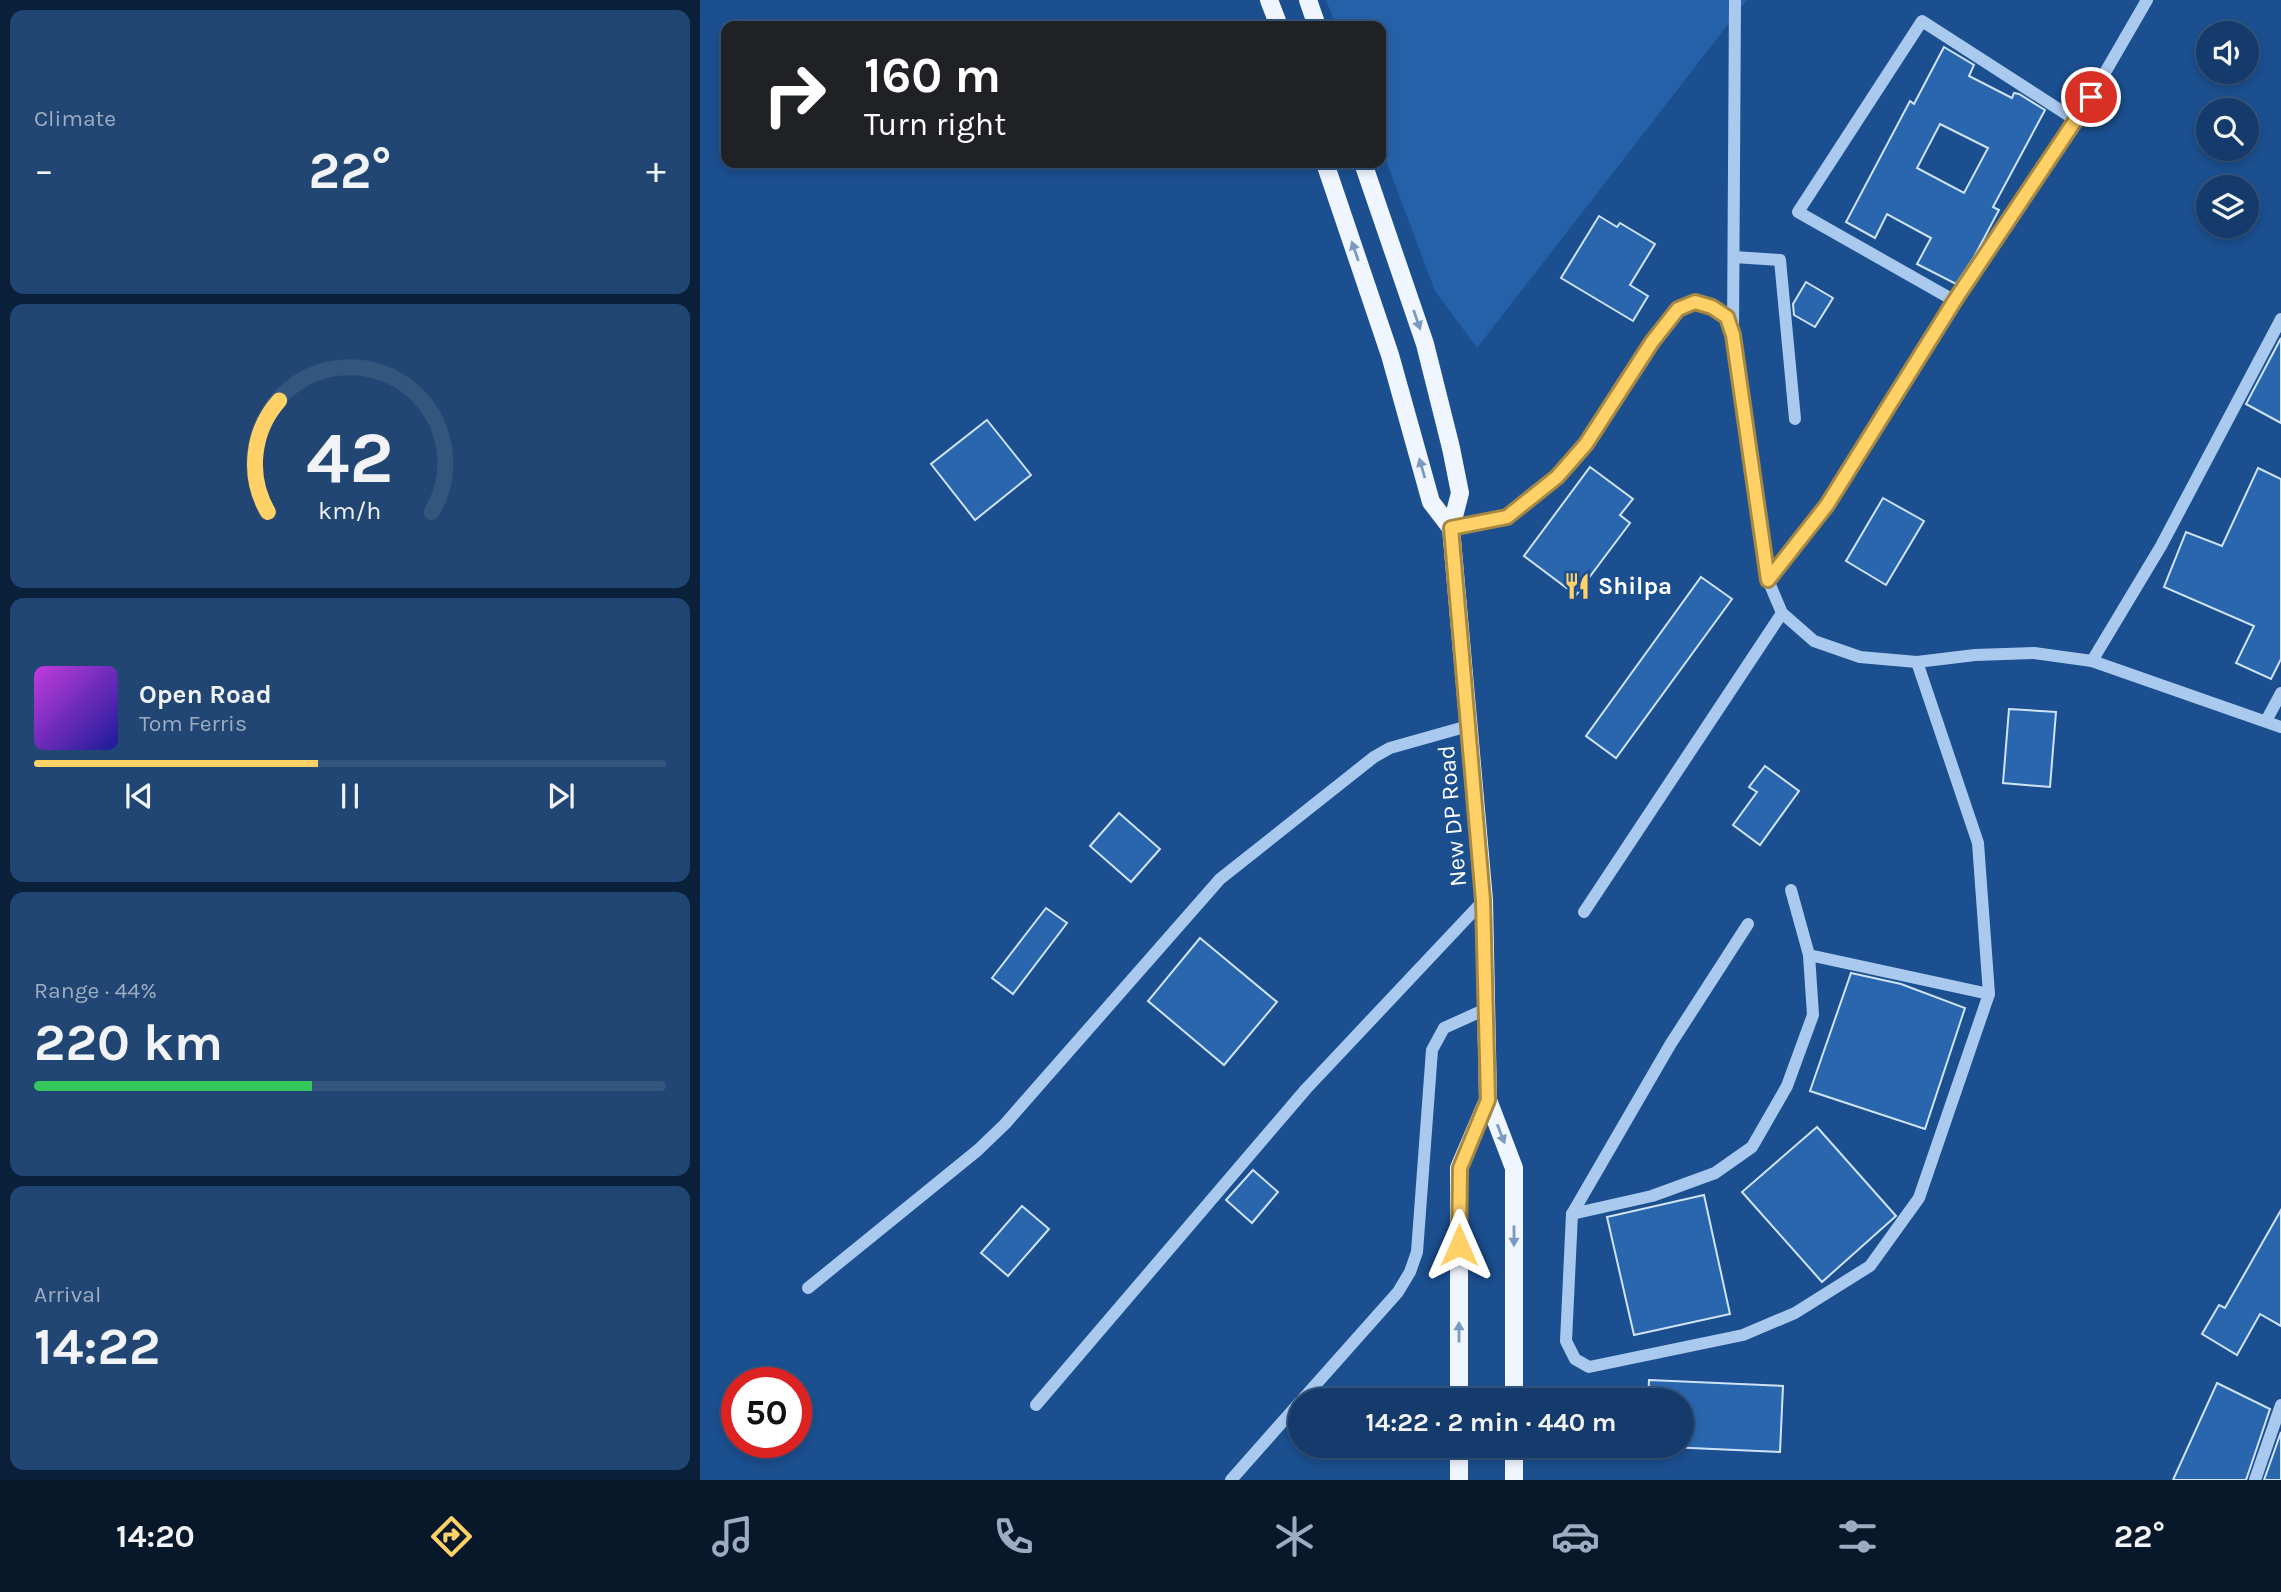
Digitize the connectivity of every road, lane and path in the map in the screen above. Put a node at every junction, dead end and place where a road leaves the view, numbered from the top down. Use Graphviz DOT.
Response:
graph roads {
  1 [pos="1269,0"];
  2 [pos="1308,0"];
  3 [pos="1735,0"];
  4 [pos="2143,1"];
  5 [pos="1277,21"];
  6 [pos="1315,21"];
  7 [pos="2077,121"];
  8 [pos="1327,168"];
  9 [pos="1365,168"];
  10 [pos="1734,257"];
  11 [pos="1955,300"];
  12 [pos="2281,318"];
  13 [pos="1733,335"];
  14 [pos="1795,419"];
  15 [pos="1451,528"];
  16 [pos="1768,580"];
  17 [pos="1782,613"];
  18 [pos="2092,661"];
  19 [pos="1917,662"];
  20 [pos="2281,693"];
  21 [pos="2266,721"];
  22 [pos="1468,726"];
  23 [pos="2281,727"];
  24 [pos="1791,890"];
  25 [pos="1483,900"];
  26 [pos="1584,912"];
  27 [pos="1748,924"];
  28 [pos="1809,955"];
  29 [pos="1989,994"];
  30 [pos="1486,1009"];
  31 [pos="1488,1100"];
  32 [pos="1572,1214"];
  33 [pos="808,1288"];
  34 [pos="1313,1388"];
  35 [pos="1459,1388"];
  36 [pos="1514,1388"];
  37 [pos="1037,1405"];
  38 [pos="2281,1405"];
  39 [pos="1288,1416"];
  40 [pos="1459,1458"];
  41 [pos="1514,1458"];
  42 [pos="1231,1480"];
  43 [pos="1459,1480"];
  44 [pos="1514,1480"];
  45 [pos="2255,1480"];
  1 -- 5 [label="main road"];
  2 -- 6 [label="main road"];
  3 -- 10 [label="street"];
  4 -- 7 [label="street"];
  7 -- 11 [label="street"];
  7 -- 11 [label="street"];
  15 -- 8 [label="main road, one-way"];
  9 -- 15 [label="main road, New DP Road, one-way"];
  10 -- 13 [label="street"];
  10 -- 14 [label="street"];
  11 -- 16 [label="street"];
  12 -- 18 [label="street"];
  13 -- 15 [label="street"];
  13 -- 16 [label="street"];
  15 -- 22 [label="main road, New DP Road"];
  16 -- 17 [label="street"];
  17 -- 19 [label="street"];
  17 -- 26 [label="street"];
  18 -- 19 [label="street"];
  18 -- 21 [label="street"];
  19 -- 29 [label="street"];
  20 -- 21 [label="street"];
  21 -- 23 [label="street"];
  22 -- 25 [label="main road, New DP Road"];
  22 -- 33 [label="street"];
  24 -- 28 [label="street"];
  25 -- 30 [label="main road, New DP Road"];
  25 -- 37 [label="street"];
  27 -- 32 [label="street"];
  28 -- 29 [label="street"];
  28 -- 32 [label="street"];
  29 -- 32 [label="street"];
  30 -- 31 [label="main road, New DP Road"];
  30 -- 34 [label="street"];
  35 -- 31 [label="main road, New DP Road, one-way"];
  31 -- 36 [label="main road, New DP Road, one-way"];
  38 -- 45 [label="street"];
  39 -- 42 [label="street"];
  40 -- 43 [label="main road"];
  41 -- 44 [label="main road"];
}
